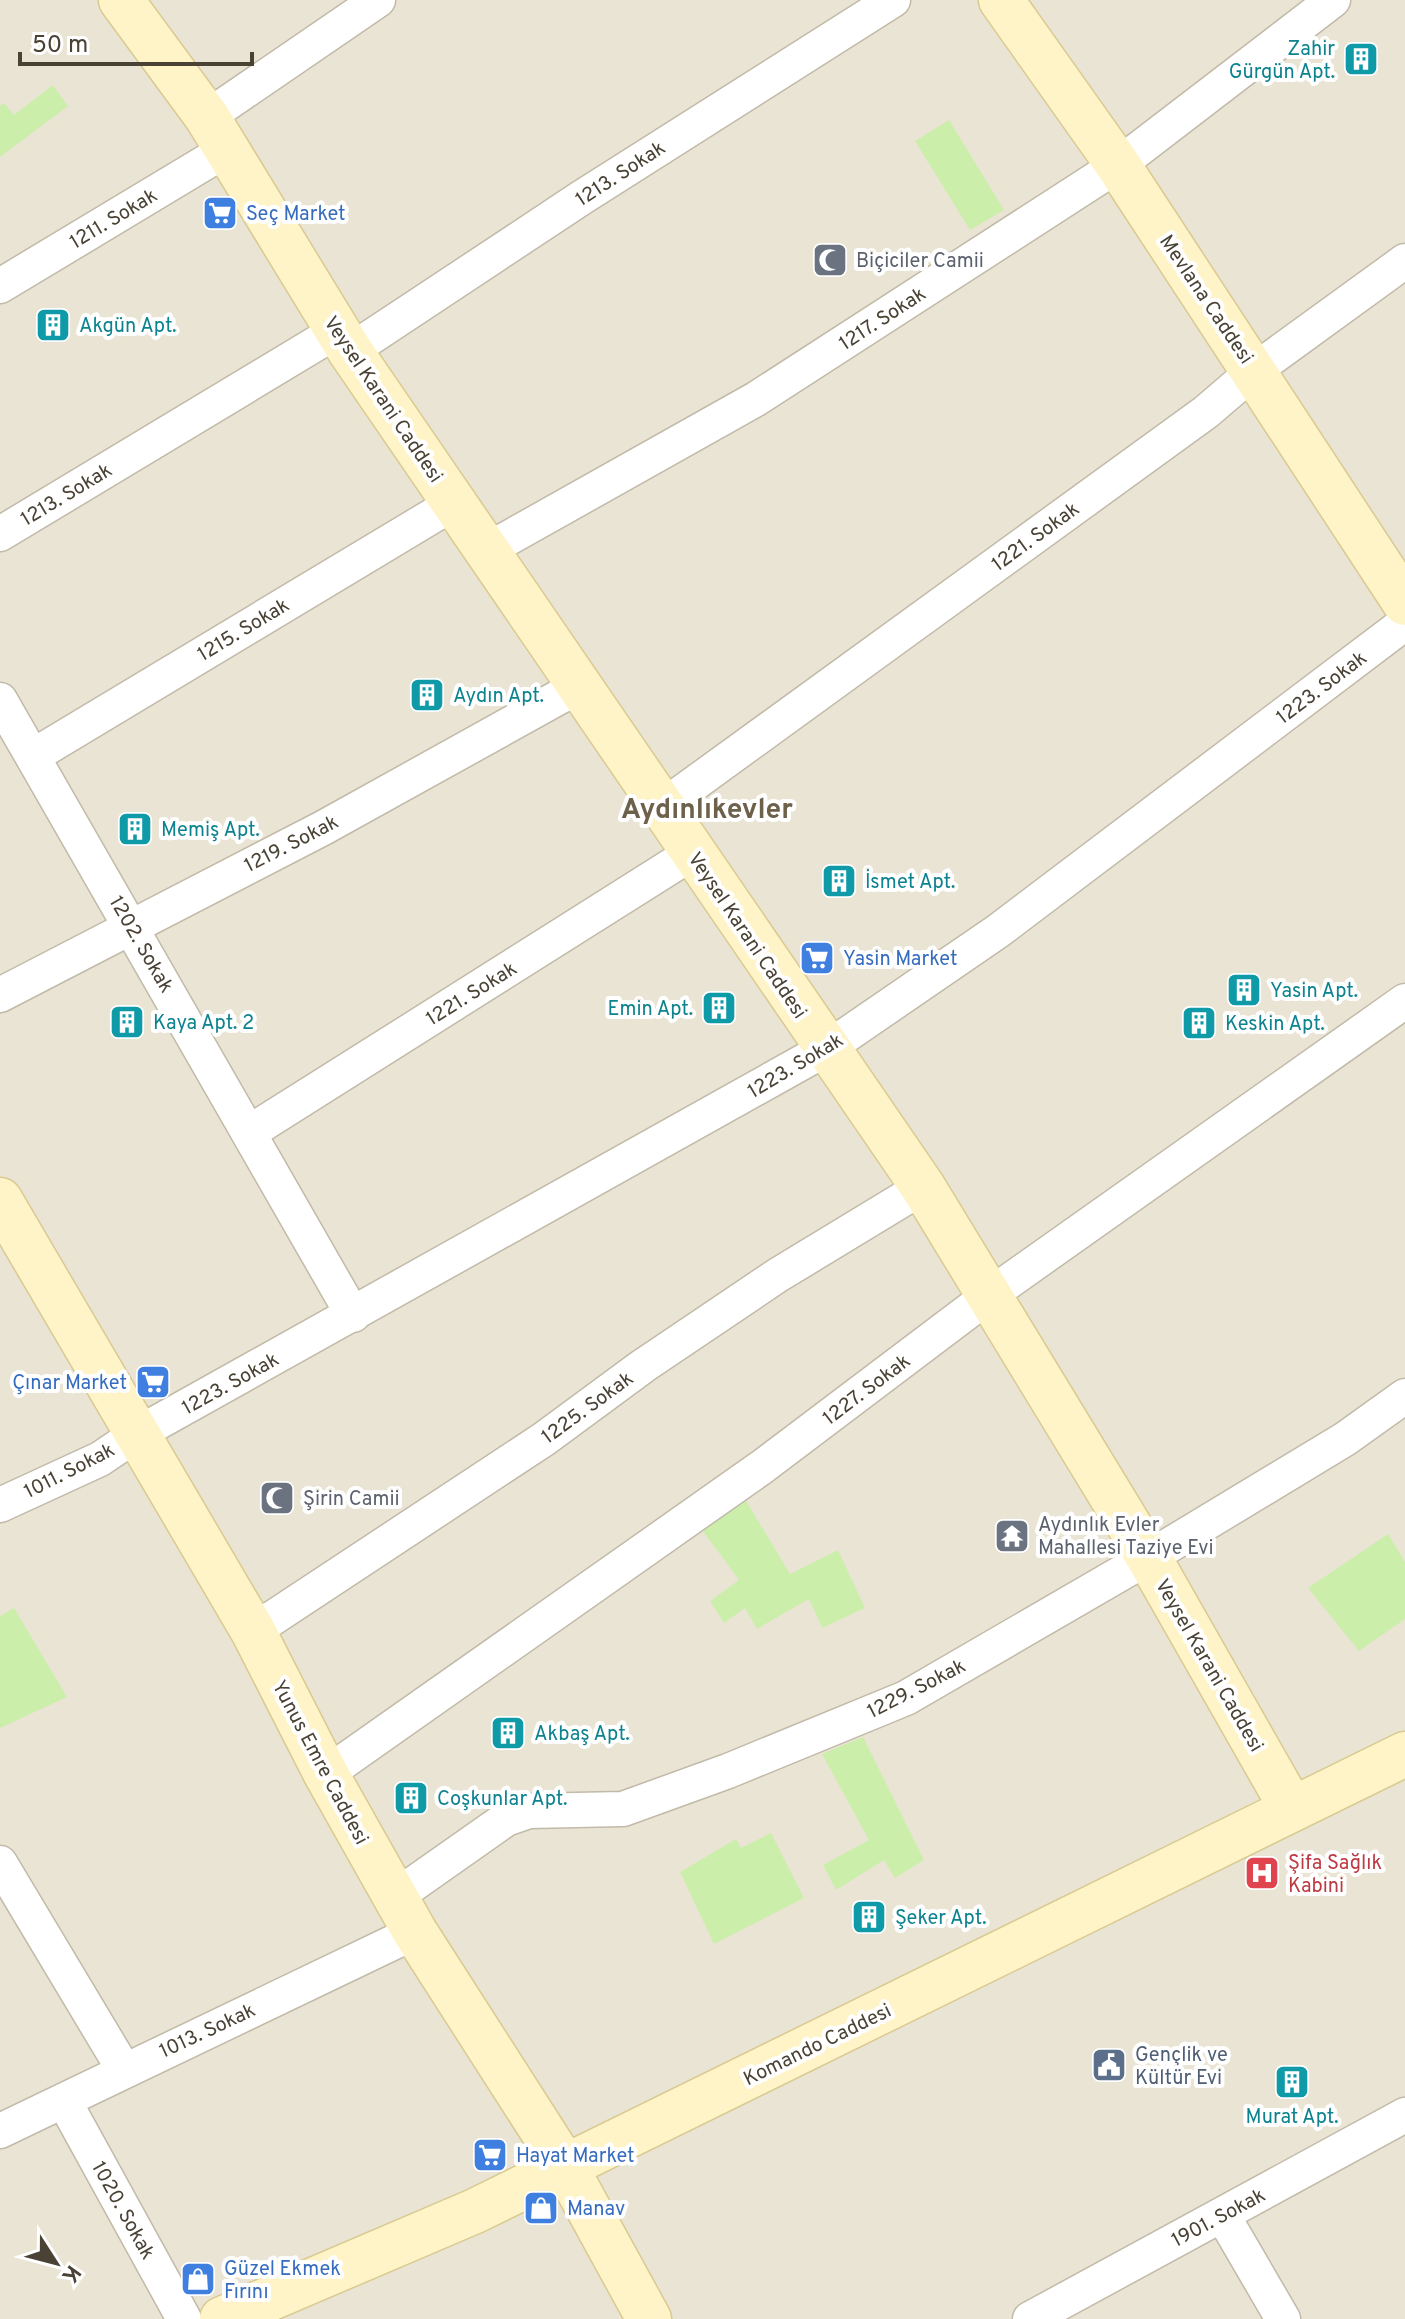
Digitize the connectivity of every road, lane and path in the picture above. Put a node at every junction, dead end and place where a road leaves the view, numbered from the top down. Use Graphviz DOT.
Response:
graph roads {
  1 [pos="121,0"];
  2 [pos="378,0"];
  3 [pos="893,0"];
  4 [pos="1001,0"];
  5 [pos="1333,0"];
  6 [pos="216,134"];
  7 [pos="1118,165"];
  8 [pos="1405,261"];
  9 [pos="0,286"];
  10 [pos="343,341"];
  11 [pos="1255,370"];
  12 [pos="454,503"];
  13 [pos="0,534"];
  14 [pos="489,549"];
  15 [pos="1405,603"];
  16 [pos="1405,623"];
  17 [pos="579,686"];
  18 [pos="0,700"];
  19 [pos="33,756"];
  20 [pos="662,807"];
  21 [pos="692,853"];
  22 [pos="131,925"];
  23 [pos="0,995"];
  24 [pos="1405,1001"];
  25 [pos="826,1049"];
  26 [pos="250,1132"];
  27 [pos="923,1187"];
  28 [pos="0,1200"];
  29 [pos="991,1294"];
  30 [pos="353,1315"];
  31 [pos="1405,1396"];
  32 [pos="137,1434"];
  33 [pos="0,1505"];
  34 [pos="1149,1558"];
  35 [pos="253,1631"];
  36 [pos="1402,1761"];
  37 [pos="326,1774"];
  38 [pos="1292,1809"];
  39 [pos="0,1863"];
  40 [pos="405,1914"];
  41 [pos="124,2070"];
  42 [pos="64,2101"];
  43 [pos="1402,2123"];
  44 [pos="0,2131"];
  45 [pos="565,2166"];
  46 [pos="1223,2216"];
  47 [pos="184,2319"];
  48 [pos="222,2319"];
  49 [pos="649,2319"];
  50 [pos="1030,2319"];
  51 [pos="1283,2319"];
  1 -- 6 [label="street, Veysel Karani Caddesi"];
  2 -- 6 [label="street, 1211. Sokak"];
  3 -- 10 [label="street, 1213. Sokak"];
  4 -- 7 [label="street, Mevlana Caddesi"];
  5 -- 7 [label="street, 1217. Sokak"];
  6 -- 9 [label="street, 1211. Sokak"];
  6 -- 10 [label="street, Veysel Karani Caddesi"];
  7 -- 11 [label="street, Mevlana Caddesi"];
  7 -- 14 [label="street, 1217. Sokak"];
  8 -- 11 [label="street, 1221. Sokak"];
  10 -- 12 [label="street, Veysel Karani Caddesi"];
  10 -- 13 [label="street, 1213. Sokak"];
  11 -- 15 [label="street, Mevlana Caddesi"];
  11 -- 20 [label="street, 1221. Sokak"];
  12 -- 14 [label="street, Veysel Karani Caddesi"];
  12 -- 19 [label="street, 1215. Sokak"];
  14 -- 17 [label="street, Veysel Karani Caddesi"];
  16 -- 25 [label="street, 1223. Sokak"];
  17 -- 20 [label="street, Veysel Karani Caddesi"];
  17 -- 22 [label="street, 1219. Sokak"];
  18 -- 19 [label="street, 1202. Sokak"];
  19 -- 22 [label="street, 1202. Sokak"];
  20 -- 21 [label="street, Veysel Karani Caddesi"];
  21 -- 25 [label="street, Veysel Karani Caddesi"];
  21 -- 26 [label="street, 1221. Sokak"];
  22 -- 23 [label="street, 1219. Sokak"];
  22 -- 26 [label="street, 1202. Sokak"];
  24 -- 29 [label="street, 1227. Sokak"];
  25 -- 27 [label="street, Veysel Karani Caddesi"];
  25 -- 30 [label="street, 1223. Sokak"];
  26 -- 30 [label="street, 1202. Sokak"];
  27 -- 29 [label="street, Veysel Karani Caddesi"];
  27 -- 35 [label="street, 1225. Sokak"];
  28 -- 32 [label="street, Yunus Emre Caddesi"];
  29 -- 34 [label="street, Veysel Karani Caddesi"];
  29 -- 37 [label="street, 1227. Sokak"];
  30 -- 32 [label="street, 1223. Sokak"];
  31 -- 34 [label="street, 1229. Sokak"];
  32 -- 33 [label="street, 1011. Sokak"];
  32 -- 35 [label="street, Yunus Emre Caddesi"];
  34 -- 38 [label="street, Veysel Karani Caddesi"];
  34 -- 40 [label="street, 1229. Sokak"];
  35 -- 37 [label="street, Yunus Emre Caddesi"];
  36 -- 38 [label="street, Komando Caddesi"];
  37 -- 40 [label="street, Yunus Emre Caddesi"];
  38 -- 45 [label="street, Komando Caddesi"];
  39 -- 41 [label="street"];
  40 -- 41 [label="street, 1013. Sokak"];
  40 -- 45 [label="street, Yunus Emre Caddesi"];
  41 -- 42 [label="street, 1013. Sokak"];
  42 -- 44 [label="street, 1013. Sokak"];
  42 -- 47 [label="street, 1020. Sokak"];
  43 -- 46 [label="street, 1901. Sokak"];
  45 -- 48 [label="street, Komando Caddesi"];
  45 -- 49 [label="street, Yunus Emre Caddesi"];
  46 -- 50 [label="street, 1901. Sokak"];
  46 -- 51 [label="street"];
}
